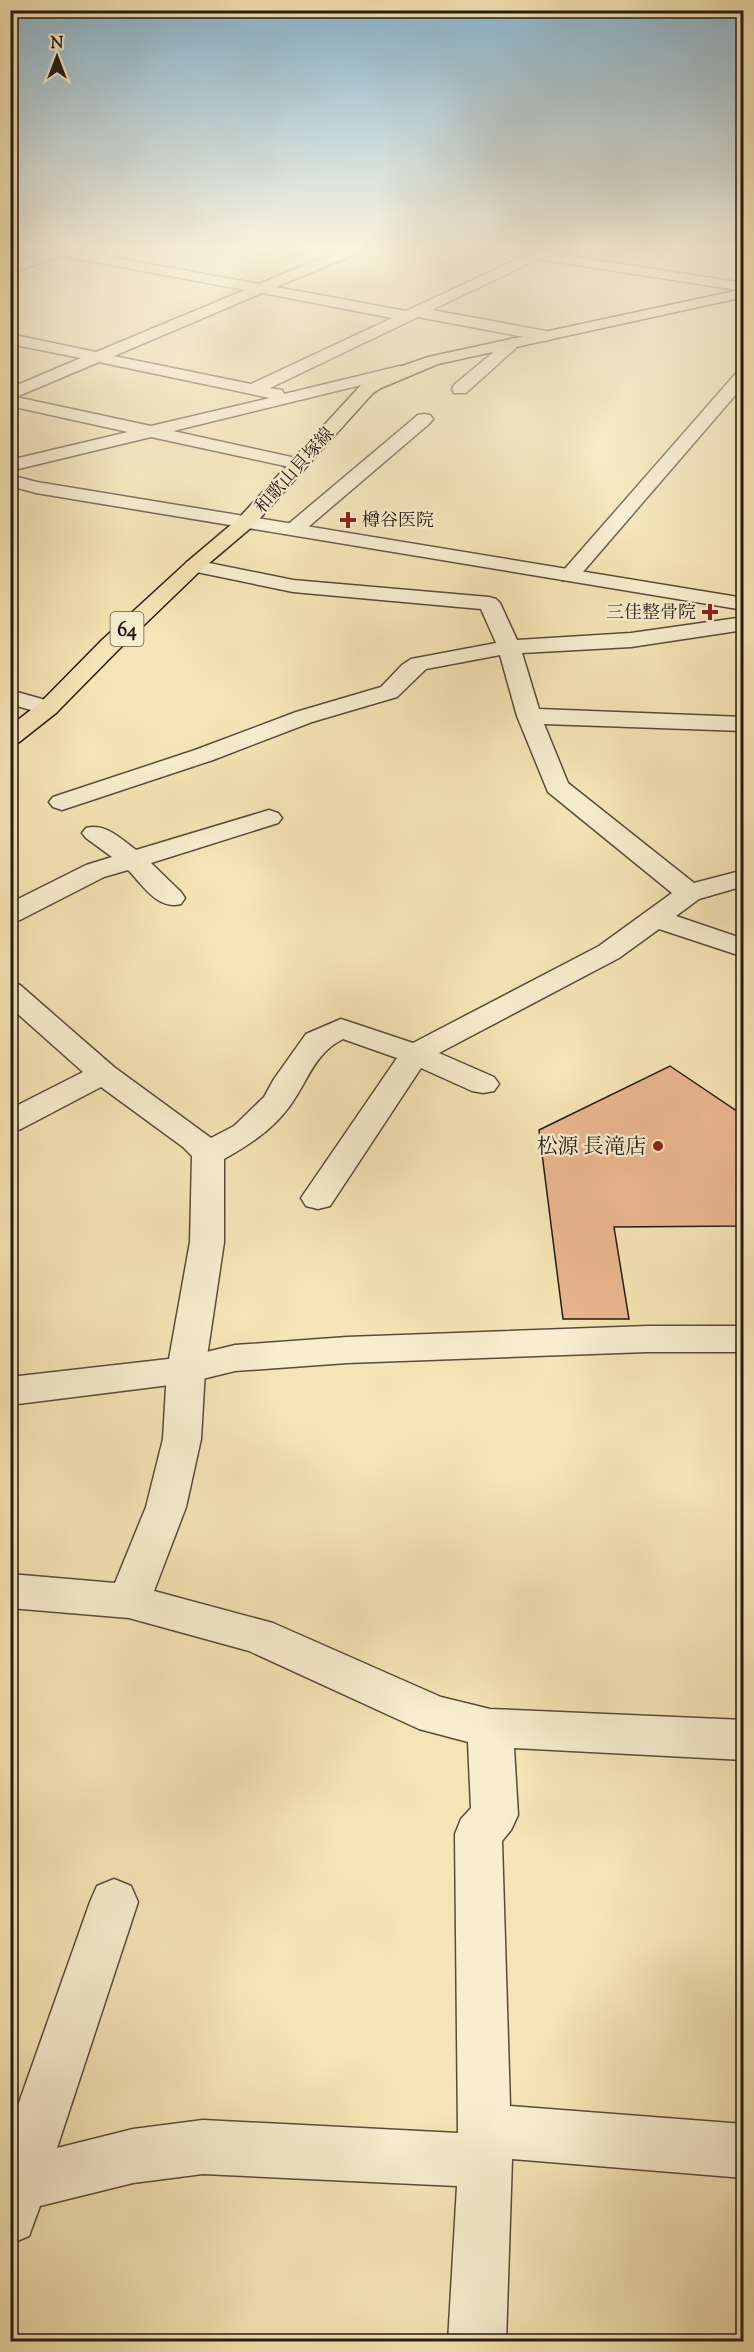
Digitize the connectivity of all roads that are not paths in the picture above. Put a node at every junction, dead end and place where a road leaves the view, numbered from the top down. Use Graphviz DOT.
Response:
graph roads {
  1 [pos="89,357"];
  2 [pos="98,357"];
  3 [pos="322,357"];
  4 [pos="449,357"];
  5 [pos="497,357"];
  6 [pos="95,358"];
  7 [pos="400,371"];
  8 [pos="744,374"];
  9 [pos="254,389"];
  10 [pos="460,389"];
  11 [pos="10,394"];
  12 [pos="289,397"];
  13 [pos="10,400"];
  14 [pos="424,419"];
  15 [pos="150,431"];
  16 [pos="299,464"];
  17 [pos="10,466"];
  18 [pos="10,480"];
  19 [pos="246,522"];
  20 [pos="293,530"];
  21 [pos="194,566"];
  22 [pos="569,576"];
  23 [pos="744,604"];
  24 [pos="744,623"];
  25 [pos="509,647"];
  26 [pos="10,697"];
  27 [pos="48,708"];
  28 [pos="529,716"];
  29 [pos="744,724"];
  30 [pos="10,738"];
  31 [pos="62,802"];
  32 [pos="269,818"];
  33 [pos="95,833"];
  34 [pos="132,859"];
  35 [pos="744,878"];
  36 [pos="696,891"];
  37 [pos="171,898"];
  38 [pos="744,902"];
  39 [pos="10,914"];
  40 [pos="655,918"];
  41 [pos="744,949"];
  42 [pos="10,991"];
  43 [pos="415,1054"];
  44 [pos="103,1074"];
  45 [pos="483,1084"];
  46 [pos="10,1122"];
  47 [pos="208,1155"];
  48 [pos="318,1198"];
  49 [pos="744,1339"];
  50 [pos="186,1370"];
  51 [pos="10,1391"];
  52 [pos="10,1591"];
  53 [pos="129,1601"];
  54 [pos="490,1728"];
  55 [pos="744,1740"];
  56 [pos="114,1902"];
  57 [pos="485,2145"];
  58 [pos="744,2151"];
  59 [pos="13,2196"];
  60 [pos="477,2342"];
  1 -- 6 [label="street"];
  2 -- 6 [label="street"];
  3 -- 9 [label="street"];
  4 -- 7 [label="main road, 和歌山貝塚線 / 64"];
  5 -- 10 [label="street"];
  6 -- 9 [label="street"];
  6 -- 11 [label="street"];
  7 -- 12 [label="street"];
  7 -- 16 [label="main road, 和歌山貝塚線 / 64"];
  8 -- 22 [label="street"];
  9 -- 12 [label="street"];
  12 -- 15 [label="street"];
  13 -- 15 [label="street"];
  14 -- 20 [label="street"];
  15 -- 16 [label="street"];
  15 -- 17 [label="street"];
  16 -- 19 [label="main road, 和歌山貝塚線 / 64"];
  18 -- 19 [label="street"];
  19 -- 20 [label="street"];
  19 -- 21 [label="main road, 和歌山貝塚線 / 64"];
  20 -- 22 [label="street"];
  21 -- 25 [label="street"];
  21 -- 27 [label="main road, 和歌山貝塚線 / 64"];
  22 -- 23 [label="street"];
  24 -- 25 [label="street"];
  25 -- 28 [label="street"];
  25 -- 31 [label="street"];
  26 -- 27 [label="street"];
  27 -- 30 [label="main road, 和歌山貝塚線 / 64"];
  28 -- 29 [label="street"];
  28 -- 36 [label="street"];
  32 -- 34 [label="street"];
  33 -- 34 [label="street"];
  34 -- 37 [label="street"];
  34 -- 39 [label="street"];
  35 -- 36 [label="street"];
  36 -- 38 [label="street"];
  36 -- 40 [label="street"];
  40 -- 41 [label="street"];
  40 -- 43 [label="street"];
  42 -- 44 [label="street"];
  43 -- 45 [label="street"];
  43 -- 47 [label="street"];
  43 -- 48 [label="street"];
  44 -- 46 [label="street"];
  44 -- 47 [label="street"];
  47 -- 50 [label="street"];
  49 -- 50 [label="street"];
  50 -- 51 [label="street"];
  50 -- 53 [label="street"];
  52 -- 53 [label="street"];
  53 -- 54 [label="street"];
  54 -- 55 [label="street"];
  54 -- 57 [label="street"];
  56 -- 59 [label="street"];
  57 -- 58 [label="street"];
  57 -- 59 [label="street"];
  57 -- 60 [label="street"];
}
